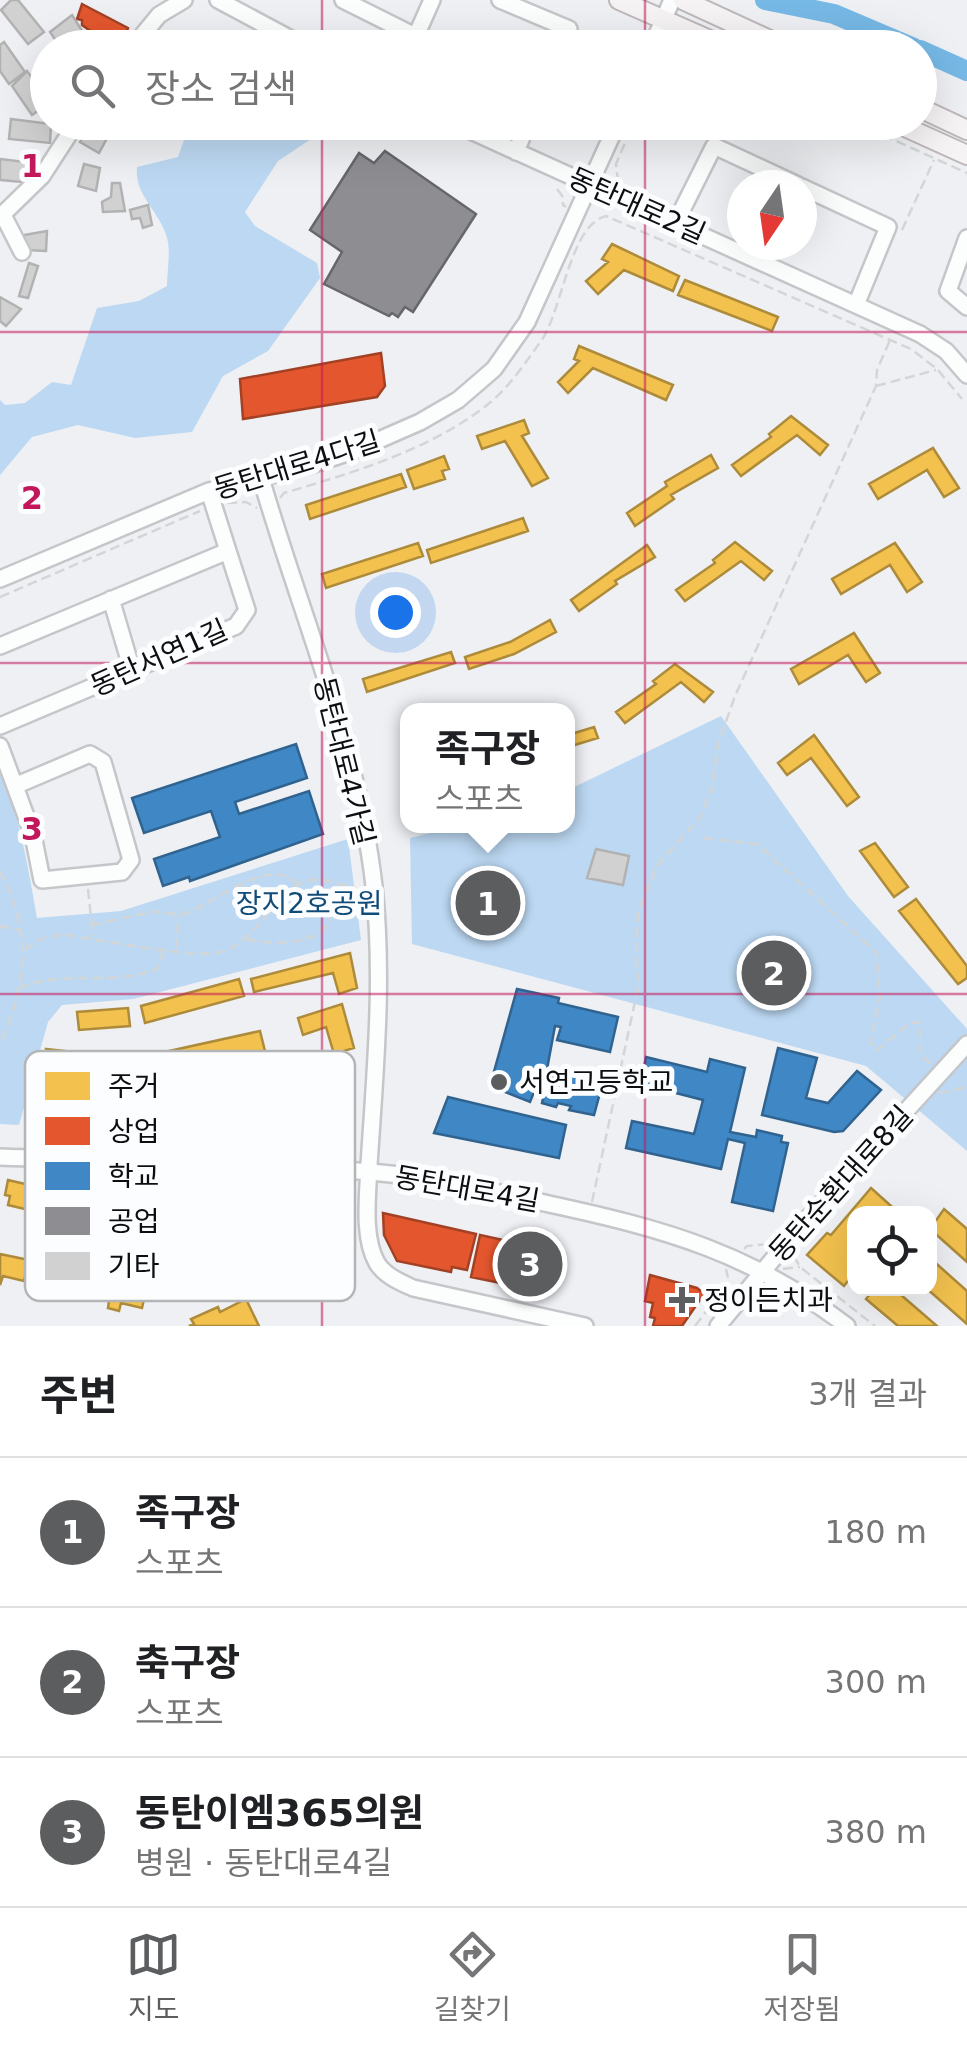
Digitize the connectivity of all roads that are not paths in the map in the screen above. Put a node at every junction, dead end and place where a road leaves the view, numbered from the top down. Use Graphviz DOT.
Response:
graph roads {
  1 [pos="184,0"];
  2 [pos="342,0"];
  3 [pos="432,0"];
  4 [pos="500,0"];
  5 [pos="620,0"];
  6 [pos="672,0"];
  7 [pos="682,0"];
  8 [pos="228,2"];
  9 [pos="664,19"];
  10 [pos="146,30"];
  11 [pos="277,30"];
  12 [pos="404,30"];
  13 [pos="419,30"];
  14 [pos="568,30"];
  15 [pos="659,30"];
  16 [pos="688,30"];
  17 [pos="748,30"];
  18 [pos="937,116"];
  19 [pos="967,130"];
  20 [pos="65,140"];
  21 [pos="490,140"];
  22 [pos="521,140"];
  23 [pos="610,140"];
  24 [pos="933,140"];
  25 [pos="516,152"];
  26 [pos="967,156"];
  27 [pos="766,170"];
  28 [pos="590,185"];
  29 [pos="817,194"];
  30 [pos="2,216"];
  31 [pos="675,224"];
  32 [pos="967,238"];
  33 [pos="22,252"];
  34 [pos="856,305"];
  35 [pos="967,307"];
  36 [pos="967,374"];
  37 [pos="261,478"];
  38 [pos="209,491"];
  39 [pos="228,551"];
  40 [pos="0,580"];
  41 [pos="112,599"];
  42 [pos="0,646"];
  43 [pos="132,670"];
  44 [pos="0,726"];
  45 [pos="0,746"];
  46 [pos="17,785"];
  47 [pos="967,1044"];
  48 [pos="0,1157"];
  49 [pos="25,1158"];
  50 [pos="355,1171"];
  51 [pos="369,1172"];
  52 [pos="762,1270"];
  53 [pos="585,1326"];
  54 [pos="718,1326"];
  55 [pos="847,1326"];
  1 -- 10 [label="street"];
  2 -- 12 [label="street"];
  3 -- 13 [label="street"];
  4 -- 14 [label="street"];
  5 -- 9 [label="main road"];
  6 -- 9 [label="street"];
  7 -- 17 [label="main road"];
  8 -- 11 [label="street"];
  9 -- 15 [label="street"];
  9 -- 16 [label="main road"];
  18 -- 19 [label="main road"];
  20 -- 30 [label="street"];
  21 -- 25 [label="street, 동탄대로2길"];
  22 -- 25 [label="street"];
  23 -- 28 [label="street, 동탄대로4다길"];
  24 -- 26 [label="main road"];
  25 -- 28 [label="street, 동탄대로2길"];
  27 -- 31 [label="street"];
  28 -- 31 [label="street, 동탄대로2길"];
  28 -- 37 [label="street, 동탄대로4다길"];
  29 -- 34 [label="street"];
  30 -- 33 [label="street"];
  31 -- 34 [label="street, 동탄대로2길"];
  32 -- 35 [label="street"];
  34 -- 36 [label="street, 동탄대로2길"];
  37 -- 38 [label="street, 동탄대로4다길"];
  37 -- 51 [label="street, 동탄대로4가길"];
  38 -- 39 [label="street"];
  38 -- 40 [label="street, 동탄대로4다길"];
  39 -- 41 [label="street"];
  39 -- 43 [label="street, 동탄서연1길"];
  41 -- 42 [label="street"];
  41 -- 43 [label="street"];
  43 -- 44 [label="street, 동탄서연1길"];
  45 -- 46 [label="street"];
  46 -- 46 [label="street"];
  47 -- 52 [label="street, 동탄순환대로8길"];
  48 -- 49 [label="street, 동탄대로4길"];
  50 -- 51 [label="street, 동탄대로4길"];
  51 -- 52 [label="street, 동탄대로4길"];
  51 -- 53 [label="street, 동탄대로4가길"];
  52 -- 54 [label="street, 동탄순환대로8길"];
  52 -- 55 [label="street, 동탄대로4길"];
}
